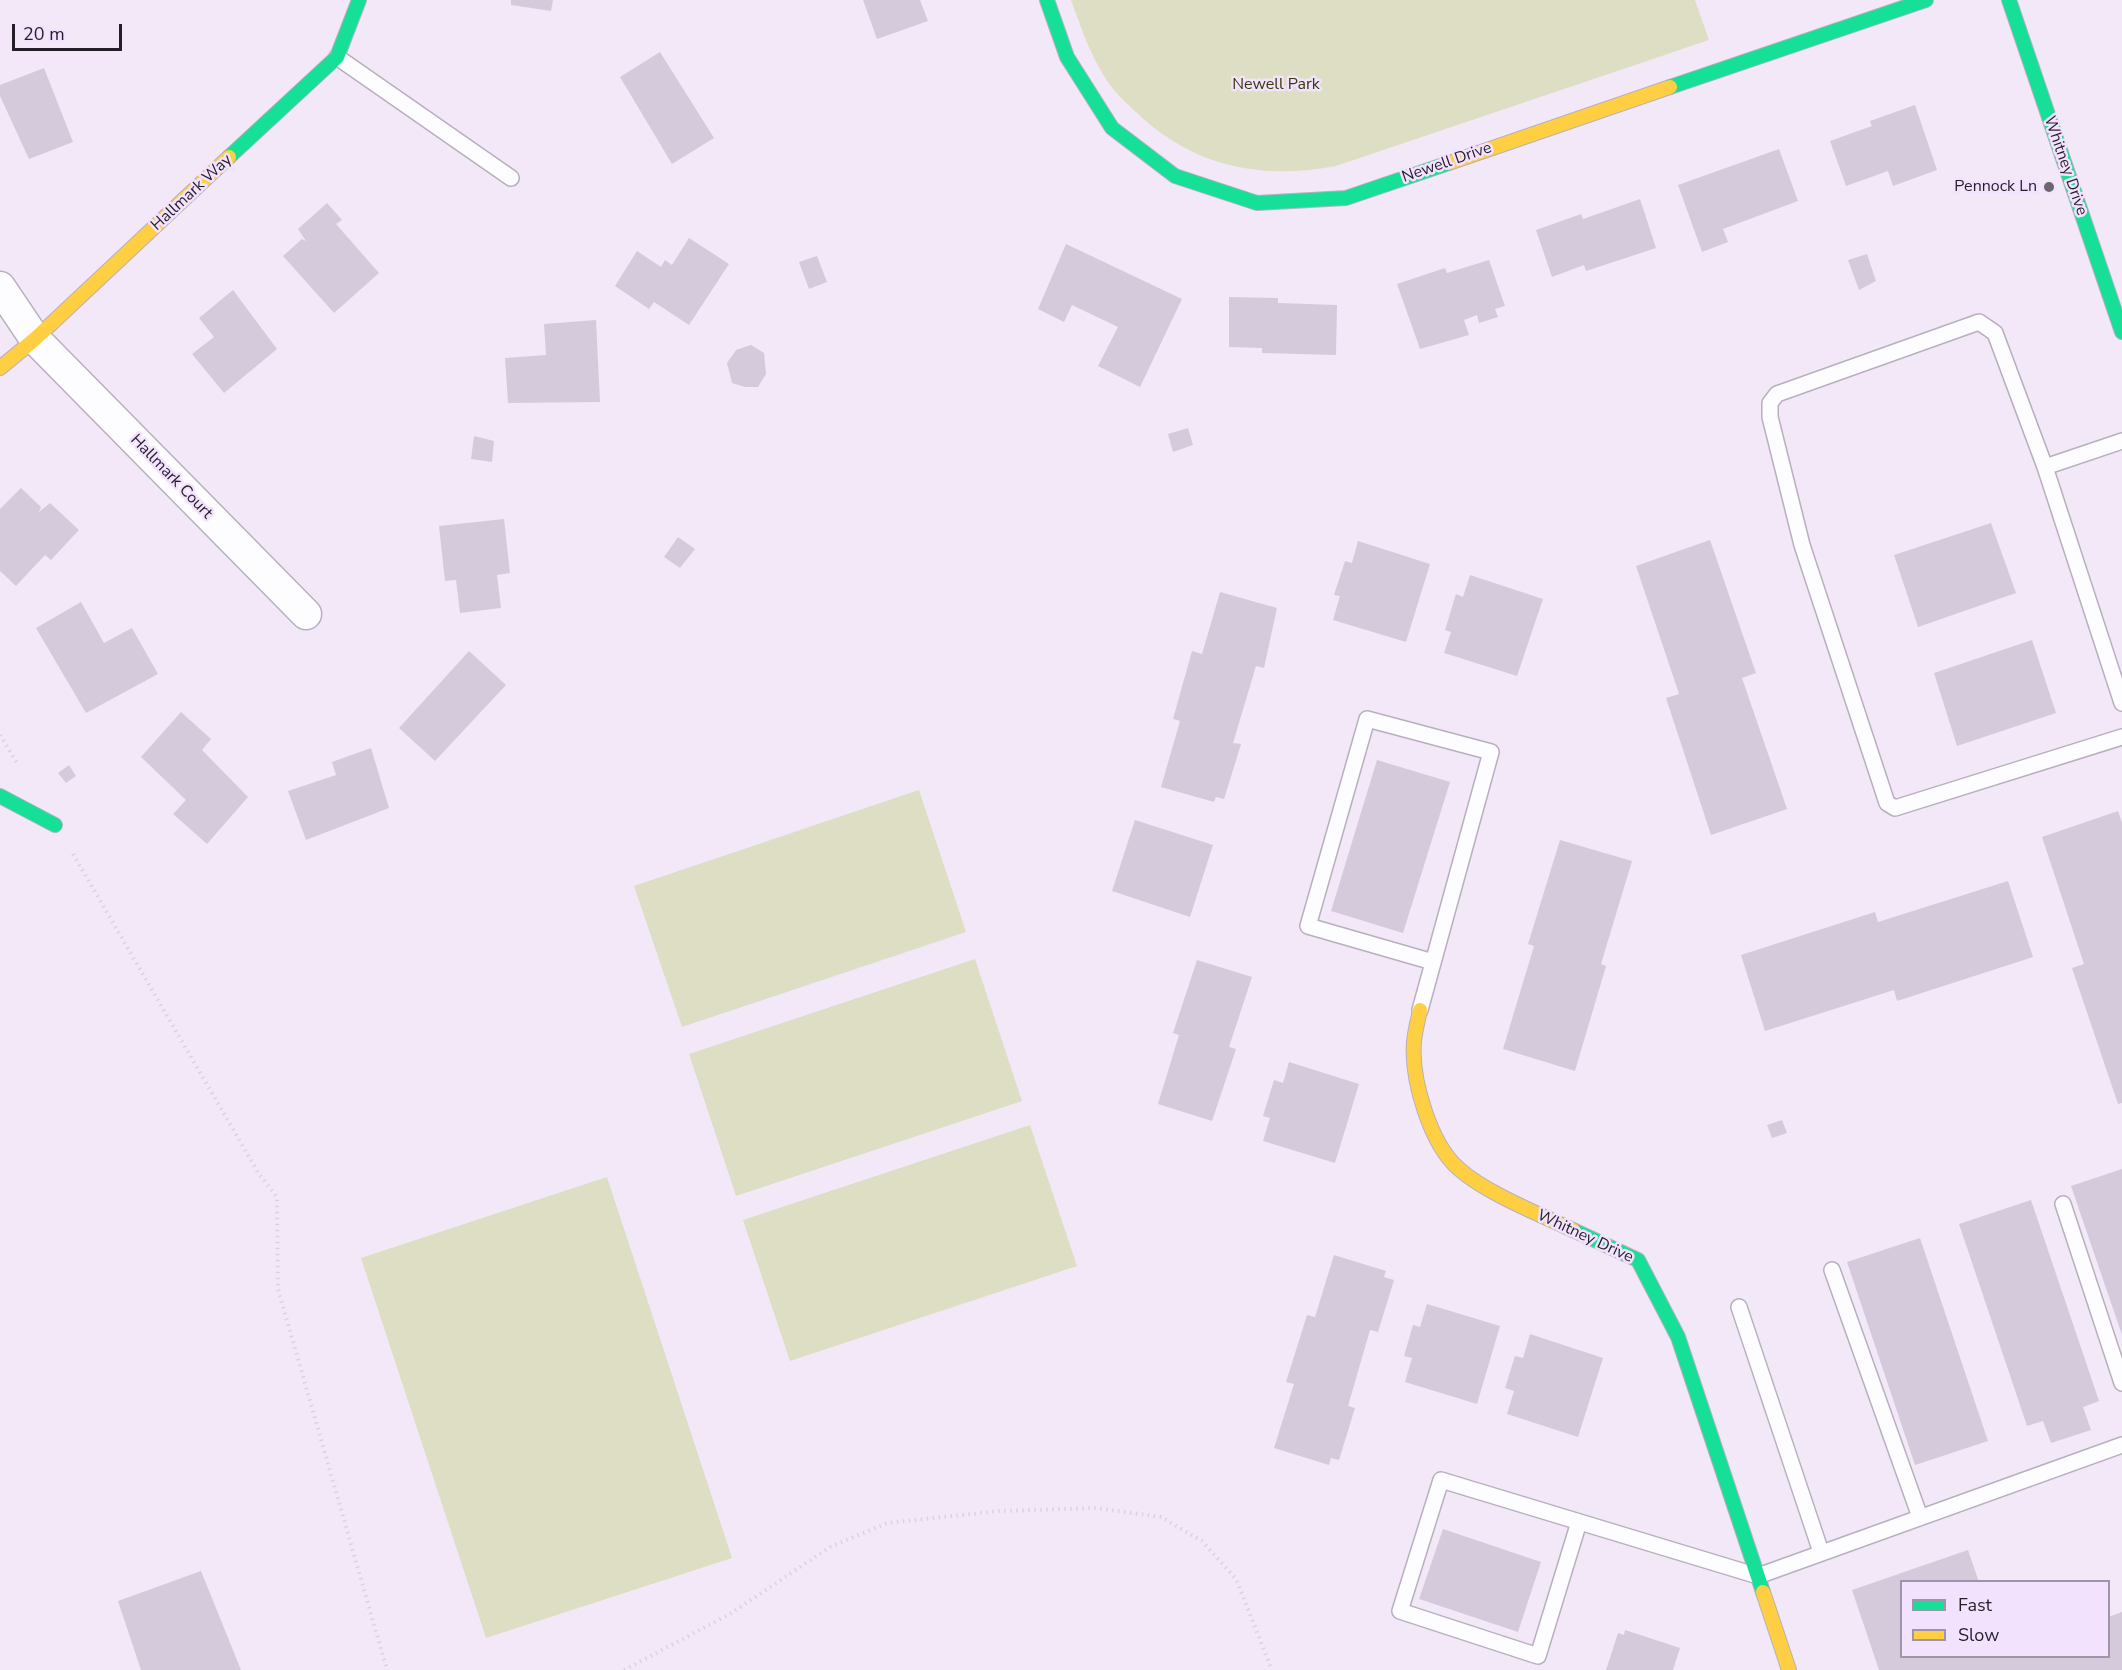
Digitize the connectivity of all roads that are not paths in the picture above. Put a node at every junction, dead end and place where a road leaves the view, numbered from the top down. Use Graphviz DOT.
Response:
graph roads {
  1 [pos="359,0"];
  2 [pos="1047,0"];
  3 [pos="1926,0"];
  4 [pos="2009,0"];
  5 [pos="337,57"];
  6 [pos="511,178"];
  7 [pos="2122,281"];
  8 [pos="2106,286"];
  9 [pos="0,287"];
  10 [pos="2122,332"];
  11 [pos="35,339"];
  12 [pos="0,369"];
  13 [pos="2122,441"];
  14 [pos="2045,467"];
  15 [pos="306,614"];
  16 [pos="2122,703"];
  17 [pos="2122,736"];
  18 [pos="0,796"];
  19 [pos="55,825"];
  20 [pos="1433,962"];
  21 [pos="1420,1010"];
  22 [pos="2063,1204"];
  23 [pos="1832,1270"];
  24 [pos="1739,1307"];
  25 [pos="2122,1383"];
  26 [pos="2122,1444"];
  27 [pos="1920,1517"];
  28 [pos="1579,1522"];
  29 [pos="1821,1552"];
  30 [pos="1758,1576"];
  31 [pos="1789,1670"];
  1 -- 5 [label="street, Hallmark Way"];
  2 -- 3 [label="street, Newell Drive"];
  4 -- 8 [label="street, Whitney Drive"];
  5 -- 6 [label="lane"];
  5 -- 11 [label="street, Hallmark Way"];
  7 -- 8 [label="street"];
  8 -- 10 [label="street, Whitney Drive"];
  9 -- 11 [label="street, Hallmark Court"];
  11 -- 12 [label="street, Hallmark Way"];
  11 -- 15 [label="street, Hallmark Court"];
  13 -- 14 [label="lane"];
  14 -- 16 [label="lane"];
  14 -- 17 [label="lane"];
  18 -- 19 [label="street"];
  20 -- 20 [label="lane"];
  20 -- 21 [label="lane"];
  21 -- 30 [label="street, Whitney Drive"];
  22 -- 25 [label="lane"];
  23 -- 27 [label="lane"];
  24 -- 29 [label="lane"];
  26 -- 27 [label="lane"];
  27 -- 29 [label="lane"];
  28 -- 28 [label="lane"];
  28 -- 30 [label="lane"];
  29 -- 30 [label="lane"];
  30 -- 31 [label="street, Whitney Drive"];
}
